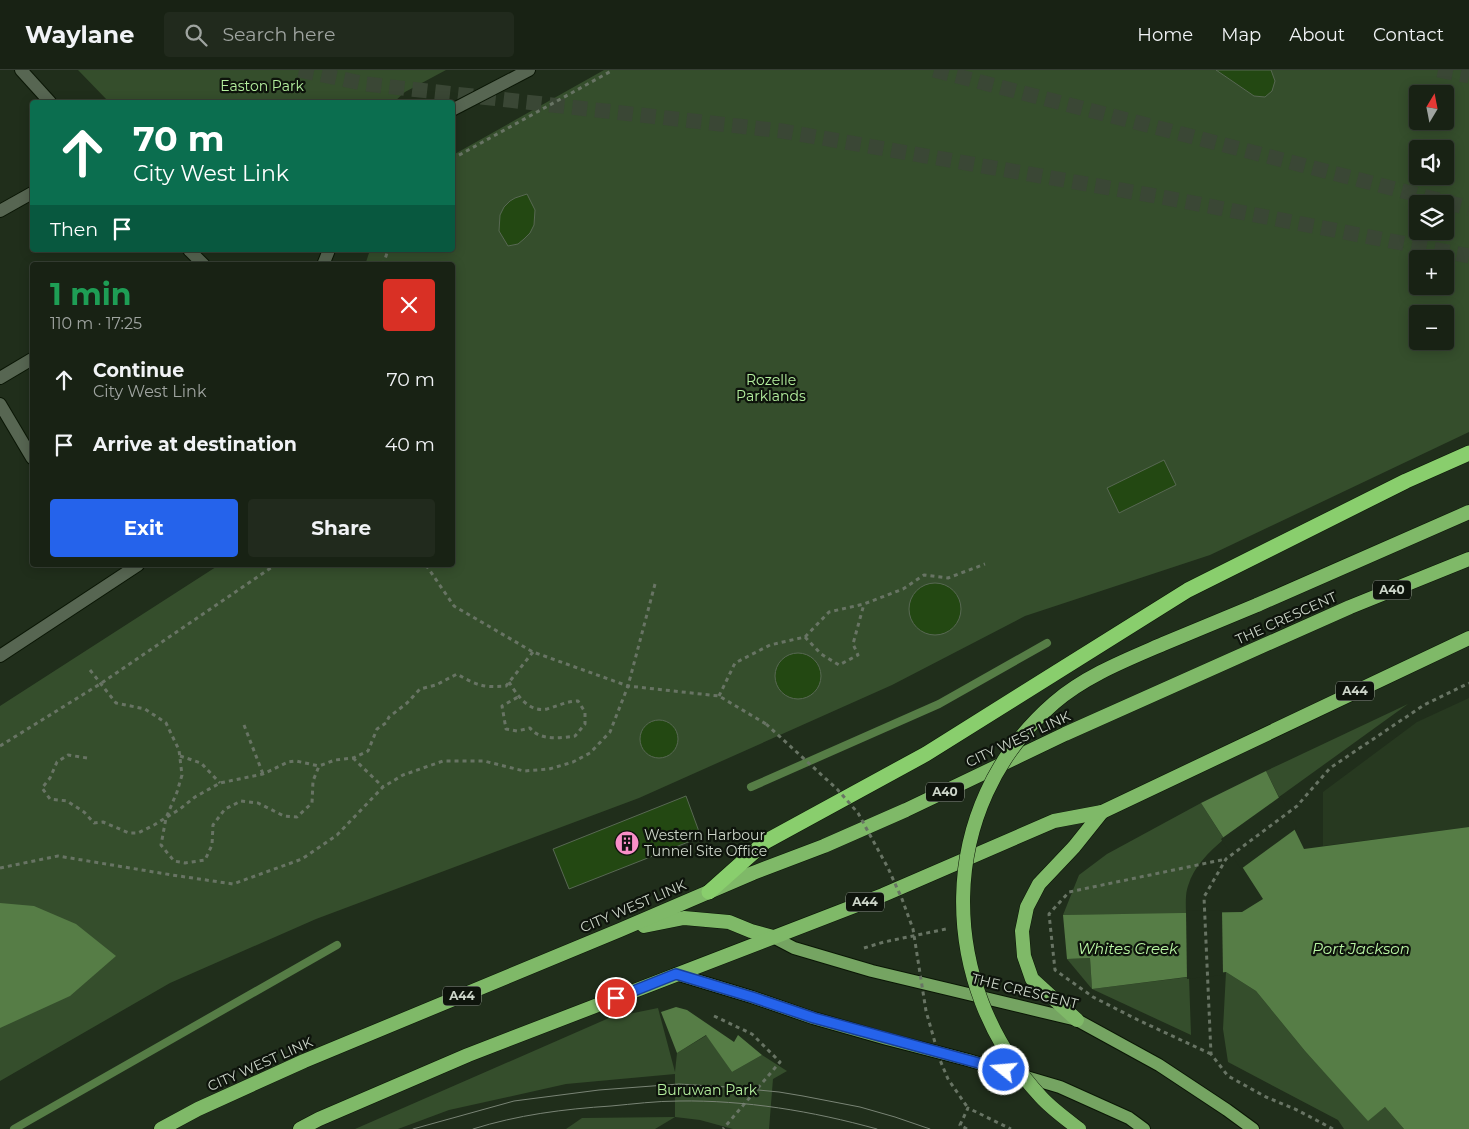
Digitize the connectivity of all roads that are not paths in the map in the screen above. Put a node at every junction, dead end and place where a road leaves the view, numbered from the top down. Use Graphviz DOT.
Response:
graph roads {
  1 [pos="21,70"];
  2 [pos="529,70"];
  3 [pos="48,100"];
  4 [pos="455,108"];
  5 [pos="30,194"];
  6 [pos="0,211"];
  7 [pos="191,252"];
  8 [pos="200,262"];
  9 [pos="30,360"];
  10 [pos="0,378"];
  11 [pos="0,404"];
  12 [pos="1469,454"];
  13 [pos="30,455"];
  14 [pos="1469,512"];
  15 [pos="1469,559"];
  16 [pos="135,567"];
  17 [pos="1469,638"];
  18 [pos="0,656"];
  19 [pos="1117,710"];
  20 [pos="1102,812"];
  21 [pos="709,892"];
  22 [pos="620,930"];
  23 [pos="773,938"];
  24 [pos="676,974"];
  25 [pos="1077,1020"];
  26 [pos="161,1129"];
  27 [pos="300,1129"];
  28 [pos="1079,1129"];
  29 [pos="1144,1129"];
  30 [pos="1253,1129"];
  1 -- 3 [label="main road"];
  2 -- 4 [label="main road"];
  5 -- 6 [label="main road"];
  7 -- 8 [label="main road"];
  9 -- 10 [label="main road"];
  11 -- 13 [label="main road"];
  12 -- 21 [label="highway"];
  14 -- 28 [label="highway, bridge"];
  15 -- 19 [label="highway, THE CRESCENT / A40"];
  16 -- 18 [label="main road"];
  17 -- 20 [label="highway, A44"];
  19 -- 21 [label="highway, CITY WEST LINK / A40"];
  20 -- 23 [label="highway, A44"];
  20 -- 25 [label="highway"];
  21 -- 22 [label="highway, CITY WEST LINK / A44"];
  22 -- 23 [label="highway"];
  22 -- 26 [label="highway, CITY WEST LINK / A44"];
  23 -- 24 [label="highway, A44"];
  23 -- 25 [label="main road, THE CRESCENT"];
  24 -- 27 [label="highway, A44"];
  24 -- 29 [label="main road"];
  25 -- 30 [label="main road, THE CRESCENT"];
}
